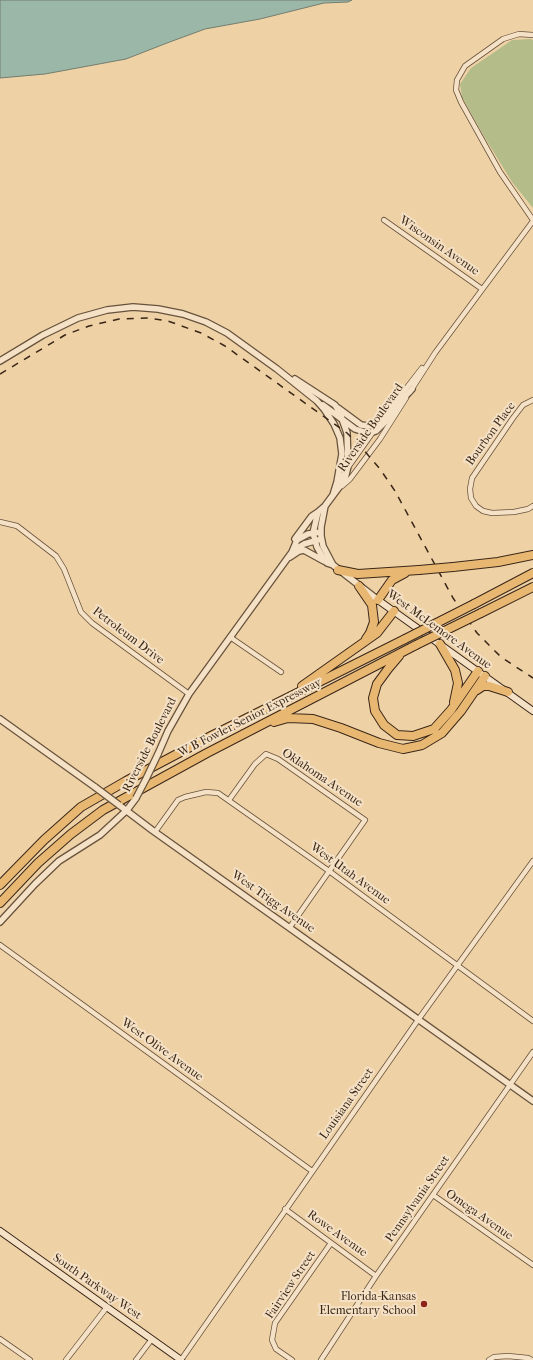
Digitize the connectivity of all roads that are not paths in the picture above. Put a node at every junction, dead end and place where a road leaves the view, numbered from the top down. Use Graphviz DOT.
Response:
graph roads {
  1 [pos="533,35"];
  2 [pos="384,220"];
  3 [pos="533,221"];
  4 [pos="482,289"];
  5 [pos="435,353"];
  6 [pos="0,361"];
  7 [pos="277,369"];
  8 [pos="412,389"];
  9 [pos="533,400"];
  10 [pos="317,401"];
  11 [pos="335,405"];
  12 [pos="383,419"];
  13 [pos="342,420"];
  14 [pos="373,432"];
  15 [pos="347,470"];
  16 [pos="336,484"];
  17 [pos="333,495"];
  18 [pos="325,506"];
  19 [pos="533,506"];
  20 [pos="318,512"];
  21 [pos="0,522"];
  22 [pos="321,532"];
  23 [pos="313,533"];
  24 [pos="322,539"];
  25 [pos="315,540"];
  26 [pos="292,552"];
  27 [pos="533,555"];
  28 [pos="286,559"];
  29 [pos="333,566"];
  30 [pos="408,571"];
  31 [pos="533,573"];
  32 [pos="360,586"];
  33 [pos="533,587"];
  34 [pos="378,600"];
  35 [pos="394,611"];
  36 [pos="230,637"];
  37 [pos="361,644"];
  38 [pos="440,644"];
  39 [pos="404,652"];
  40 [pos="478,671"];
  41 [pos="281,672"];
  42 [pos="485,676"];
  43 [pos="475,691"];
  44 [pos="508,692"];
  45 [pos="189,694"];
  46 [pos="279,702"];
  47 [pos="451,710"];
  48 [pos="533,711"];
  49 [pos="0,719"];
  50 [pos="258,726"];
  51 [pos="228,800"];
  52 [pos="127,810"];
  53 [pos="155,832"];
  54 [pos="533,861"];
  55 [pos="329,871"];
  56 [pos="0,885"];
  57 [pos="0,903"];
  58 [pos="0,922"];
  59 [pos="290,927"];
  60 [pos="0,945"];
  61 [pos="458,966"];
  62 [pos="418,1020"];
  63 [pos="533,1021"];
  64 [pos="533,1052"];
  65 [pos="510,1085"];
  66 [pos="533,1102"];
  67 [pos="312,1171"];
  68 [pos="433,1195"];
  69 [pos="286,1209"];
  70 [pos="0,1231"];
  71 [pos="331,1243"];
  72 [pos="533,1265"];
  73 [pos="376,1276"];
  74 [pos="107,1307"];
  75 [pos="0,1339"];
  76 [pos="152,1339"];
  77 [pos="30,1360"];
  78 [pos="66,1360"];
  79 [pos="136,1360"];
  80 [pos="181,1360"];
  81 [pos="292,1360"];
  82 [pos="321,1360"];
  83 [pos="489,1360"];
  84 [pos="532,1360"];
  1 -- 3 [label="street"];
  2 -- 4 [label="street, Wisconsin Avenue"];
  3 -- 4 [label="street, Riverside Boulevard"];
  4 -- 5 [label="street, Riverside Boulevard"];
  5 -- 8 [label="street, Riverside Boulevard"];
  5 -- 12 [label="street, Riverside Boulevard"];
  6 -- 7 [label="street"];
  7 -- 10 [label="street"];
  7 -- 11 [label="street"];
  8 -- 14 [label="street"];
  8 -- 17 [label="street, Riverside Boulevard"];
  9 -- 19 [label="street, Bourbon Place"];
  10 -- 13 [label="street"];
  10 -- 16 [label="street"];
  11 -- 12 [label="street"];
  11 -- 13 [label="street"];
  12 -- 14 [label="street, Riverside Boulevard"];
  13 -- 14 [label="street"];
  13 -- 15 [label="street"];
  14 -- 15 [label="street, Riverside Boulevard"];
  15 -- 16 [label="street, Riverside Boulevard"];
  15 -- 17 [label="street"];
  16 -- 17 [label="street"];
  17 -- 18 [label="street, Riverside Boulevard"];
  18 -- 20 [label="street, Riverside Boulevard"];
  18 -- 22 [label="street, West McLemore Avenue"];
  20 -- 23 [label="street"];
  20 -- 28 [label="street, Riverside Boulevard"];
  21 -- 45 [label="street, Petroleum Drive"];
  22 -- 23 [label="street, Riverside Boulevard"];
  22 -- 24 [label="street, West McLemore Avenue"];
  23 -- 25 [label="street, West McLemore Avenue"];
  23 -- 26 [label="street, Riverside Boulevard"];
  24 -- 25 [label="street, Riverside Boulevard"];
  24 -- 29 [label="street, West McLemore Avenue"];
  25 -- 26 [label="street, Riverside Boulevard"];
  25 -- 29 [label="street, West McLemore Avenue"];
  26 -- 28 [label="street, Riverside Boulevard"];
  27 -- 30 [label="highway, bridge"];
  28 -- 29 [label="street"];
  28 -- 36 [label="street, Riverside Boulevard"];
  29 -- 30 [label="highway"];
  29 -- 32 [label="street, West McLemore Avenue"];
  30 -- 34 [label="highway"];
  31 -- 46 [label="highway, W B Fowler Senior Expressway, bridge"];
  32 -- 34 [label="street, West McLemore Avenue"];
  32 -- 37 [label="highway"];
  33 -- 39 [label="highway, W B Fowler Senior Expressway, bridge"];
  34 -- 35 [label="main road, West McLemore Avenue"];
  35 -- 37 [label="highway"];
  35 -- 38 [label="main road, West McLemore Avenue"];
  36 -- 41 [label="street"];
  36 -- 45 [label="street, Riverside Boulevard"];
  37 -- 46 [label="highway"];
  38 -- 40 [label="main road, West McLemore Avenue"];
  38 -- 47 [label="highway"];
  39 -- 47 [label="highway"];
  39 -- 50 [label="highway, W B Fowler Senior Expressway"];
  40 -- 42 [label="main road, West McLemore Avenue"];
  40 -- 47 [label="highway"];
  42 -- 43 [label="highway"];
  42 -- 44 [label="main road, West McLemore Avenue"];
  43 -- 44 [label="highway"];
  43 -- 50 [label="highway"];
  44 -- 48 [label="main road, West McLemore Avenue"];
  45 -- 52 [label="street, Riverside Boulevard, bridge"];
  46 -- 56 [label="highway, W B Fowler Senior Expressway"];
  49 -- 52 [label="street, West Trigg Avenue, bridge"];
  50 -- 57 [label="highway, W B Fowler Senior Expressway"];
  51 -- 53 [label="street, West Utah Avenue"];
  51 -- 55 [label="street, West Utah Avenue"];
  51 -- 55 [label="street, Oklahoma Avenue"];
  52 -- 53 [label="street, West Trigg Avenue"];
  52 -- 58 [label="street, Riverside Boulevard"];
  53 -- 59 [label="street, West Trigg Avenue"];
  54 -- 61 [label="street, Louisiana Street"];
  55 -- 59 [label="street"];
  55 -- 61 [label="street, West Utah Avenue"];
  59 -- 62 [label="street, West Trigg Avenue"];
  60 -- 67 [label="street, West Olive Avenue"];
  61 -- 62 [label="street, Louisiana Street"];
  61 -- 63 [label="street, West Utah Avenue"];
  62 -- 65 [label="street, West Trigg Avenue"];
  62 -- 67 [label="street, Louisiana Street"];
  64 -- 65 [label="street, Pennsylvania Street"];
  65 -- 66 [label="street, West Trigg Avenue"];
  65 -- 68 [label="street, Pennsylvania Street"];
  67 -- 69 [label="street, Louisiana Street"];
  68 -- 72 [label="street, Omega Avenue"];
  68 -- 73 [label="street, Pennsylvania Street"];
  69 -- 71 [label="street, Rowe Avenue"];
  69 -- 80 [label="street, Louisiana Street"];
  70 -- 74 [label="main road, South Parkway West"];
  71 -- 73 [label="street, Rowe Avenue"];
  71 -- 81 [label="street, Fairview Street"];
  73 -- 82 [label="street, Pennsylvania Street"];
  74 -- 76 [label="main road, South Parkway West"];
  74 -- 78 [label="street"];
  75 -- 77 [label="street"];
  76 -- 79 [label="street"];
  76 -- 80 [label="main road, South Parkway West"];
  83 -- 84 [label="street"];
}
